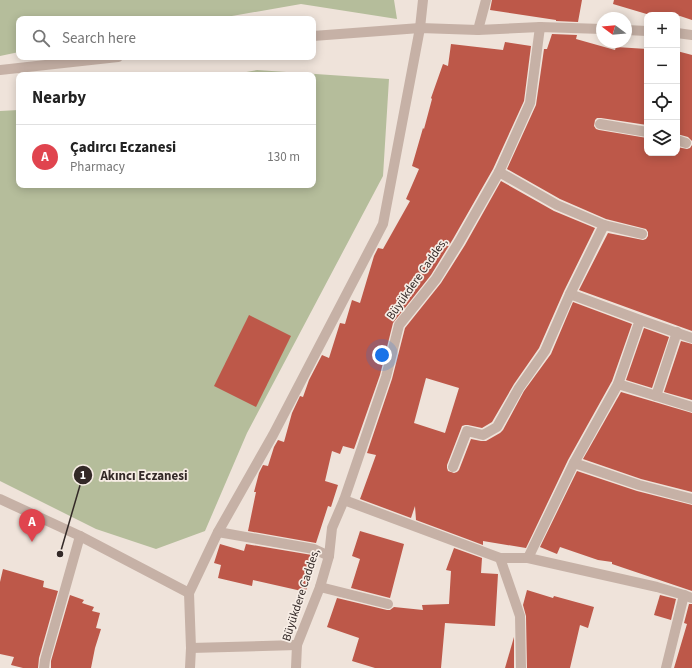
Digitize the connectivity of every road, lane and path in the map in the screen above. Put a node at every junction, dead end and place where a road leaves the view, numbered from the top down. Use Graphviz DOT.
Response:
graph roads {
  1 [pos="423,0"];
  2 [pos="486,0"];
  3 [pos="540,26"];
  4 [pos="420,28"];
  5 [pos="596,29"];
  6 [pos="478,30"];
  7 [pos="632,30"];
  8 [pos="644,31"];
  9 [pos="680,33"];
  10 [pos="692,35"];
  11 [pos="316,36"];
  12 [pos="91,60"];
  13 [pos="0,70"];
  14 [pos="600,124"];
  15 [pos="644,131"];
  16 [pos="499,172"];
  17 [pos="604,225"];
  18 [pos="642,234"];
  19 [pos="570,294"];
  20 [pos="640,320"];
  21 [pos="677,332"];
  22 [pos="692,338"];
  23 [pos="618,384"];
  24 [pos="656,396"];
  25 [pos="692,407"];
  26 [pos="574,463"];
  27 [pos="452,467"];
  28 [pos="0,499"];
  29 [pos="692,499"];
  30 [pos="344,500"];
  31 [pos="218,532"];
  32 [pos="80,536"];
  33 [pos="329,556"];
  34 [pos="500,558"];
  35 [pos="528,558"];
  36 [pos="320,587"];
  37 [pos="189,593"];
  38 [pos="688,596"];
  39 [pos="388,604"];
  40 [pos="297,645"];
  41 [pos="191,648"];
  42 [pos="44,668"];
  43 [pos="190,668"];
  44 [pos="296,668"];
  45 [pos="521,668"];
  46 [pos="666,668"];
  1 -- 4 [label="street"];
  2 -- 6 [label="street"];
  3 -- 5 [label="street"];
  3 -- 6 [label="street"];
  3 -- 16 [label="street, Büyükdere Caddes,"];
  4 -- 6 [label="street"];
  4 -- 11 [label="street"];
  4 -- 31 [label="street"];
  7 -- 8 [label="street"];
  9 -- 10 [label="street"];
  12 -- 13 [label="street"];
  14 -- 15 [label="street"];
  16 -- 17 [label="street"];
  16 -- 30 [label="street, Büyükdere Caddes,"];
  17 -- 18 [label="street"];
  17 -- 19 [label="street"];
  19 -- 20 [label="street"];
  19 -- 27 [label="street"];
  20 -- 21 [label="street"];
  20 -- 23 [label="street"];
  21 -- 22 [label="street"];
  21 -- 24 [label="street"];
  23 -- 24 [label="street"];
  23 -- 26 [label="street"];
  24 -- 25 [label="street"];
  26 -- 29 [label="street"];
  26 -- 35 [label="street"];
  28 -- 32 [label="street"];
  30 -- 33 [label="street, Büyükdere Caddes,"];
  30 -- 34 [label="street"];
  31 -- 33 [label="street"];
  31 -- 37 [label="street"];
  32 -- 37 [label="street"];
  32 -- 42 [label="street"];
  33 -- 36 [label="street, Büyükdere Caddes,"];
  34 -- 35 [label="street"];
  34 -- 45 [label="street"];
  35 -- 38 [label="street"];
  36 -- 39 [label="street"];
  36 -- 40 [label="street, Büyükdere Caddes,"];
  37 -- 41 [label="street"];
  38 -- 46 [label="street"];
  40 -- 41 [label="street"];
  40 -- 44 [label="street, Büyükdere Caddes,"];
  41 -- 43 [label="street"];
}
